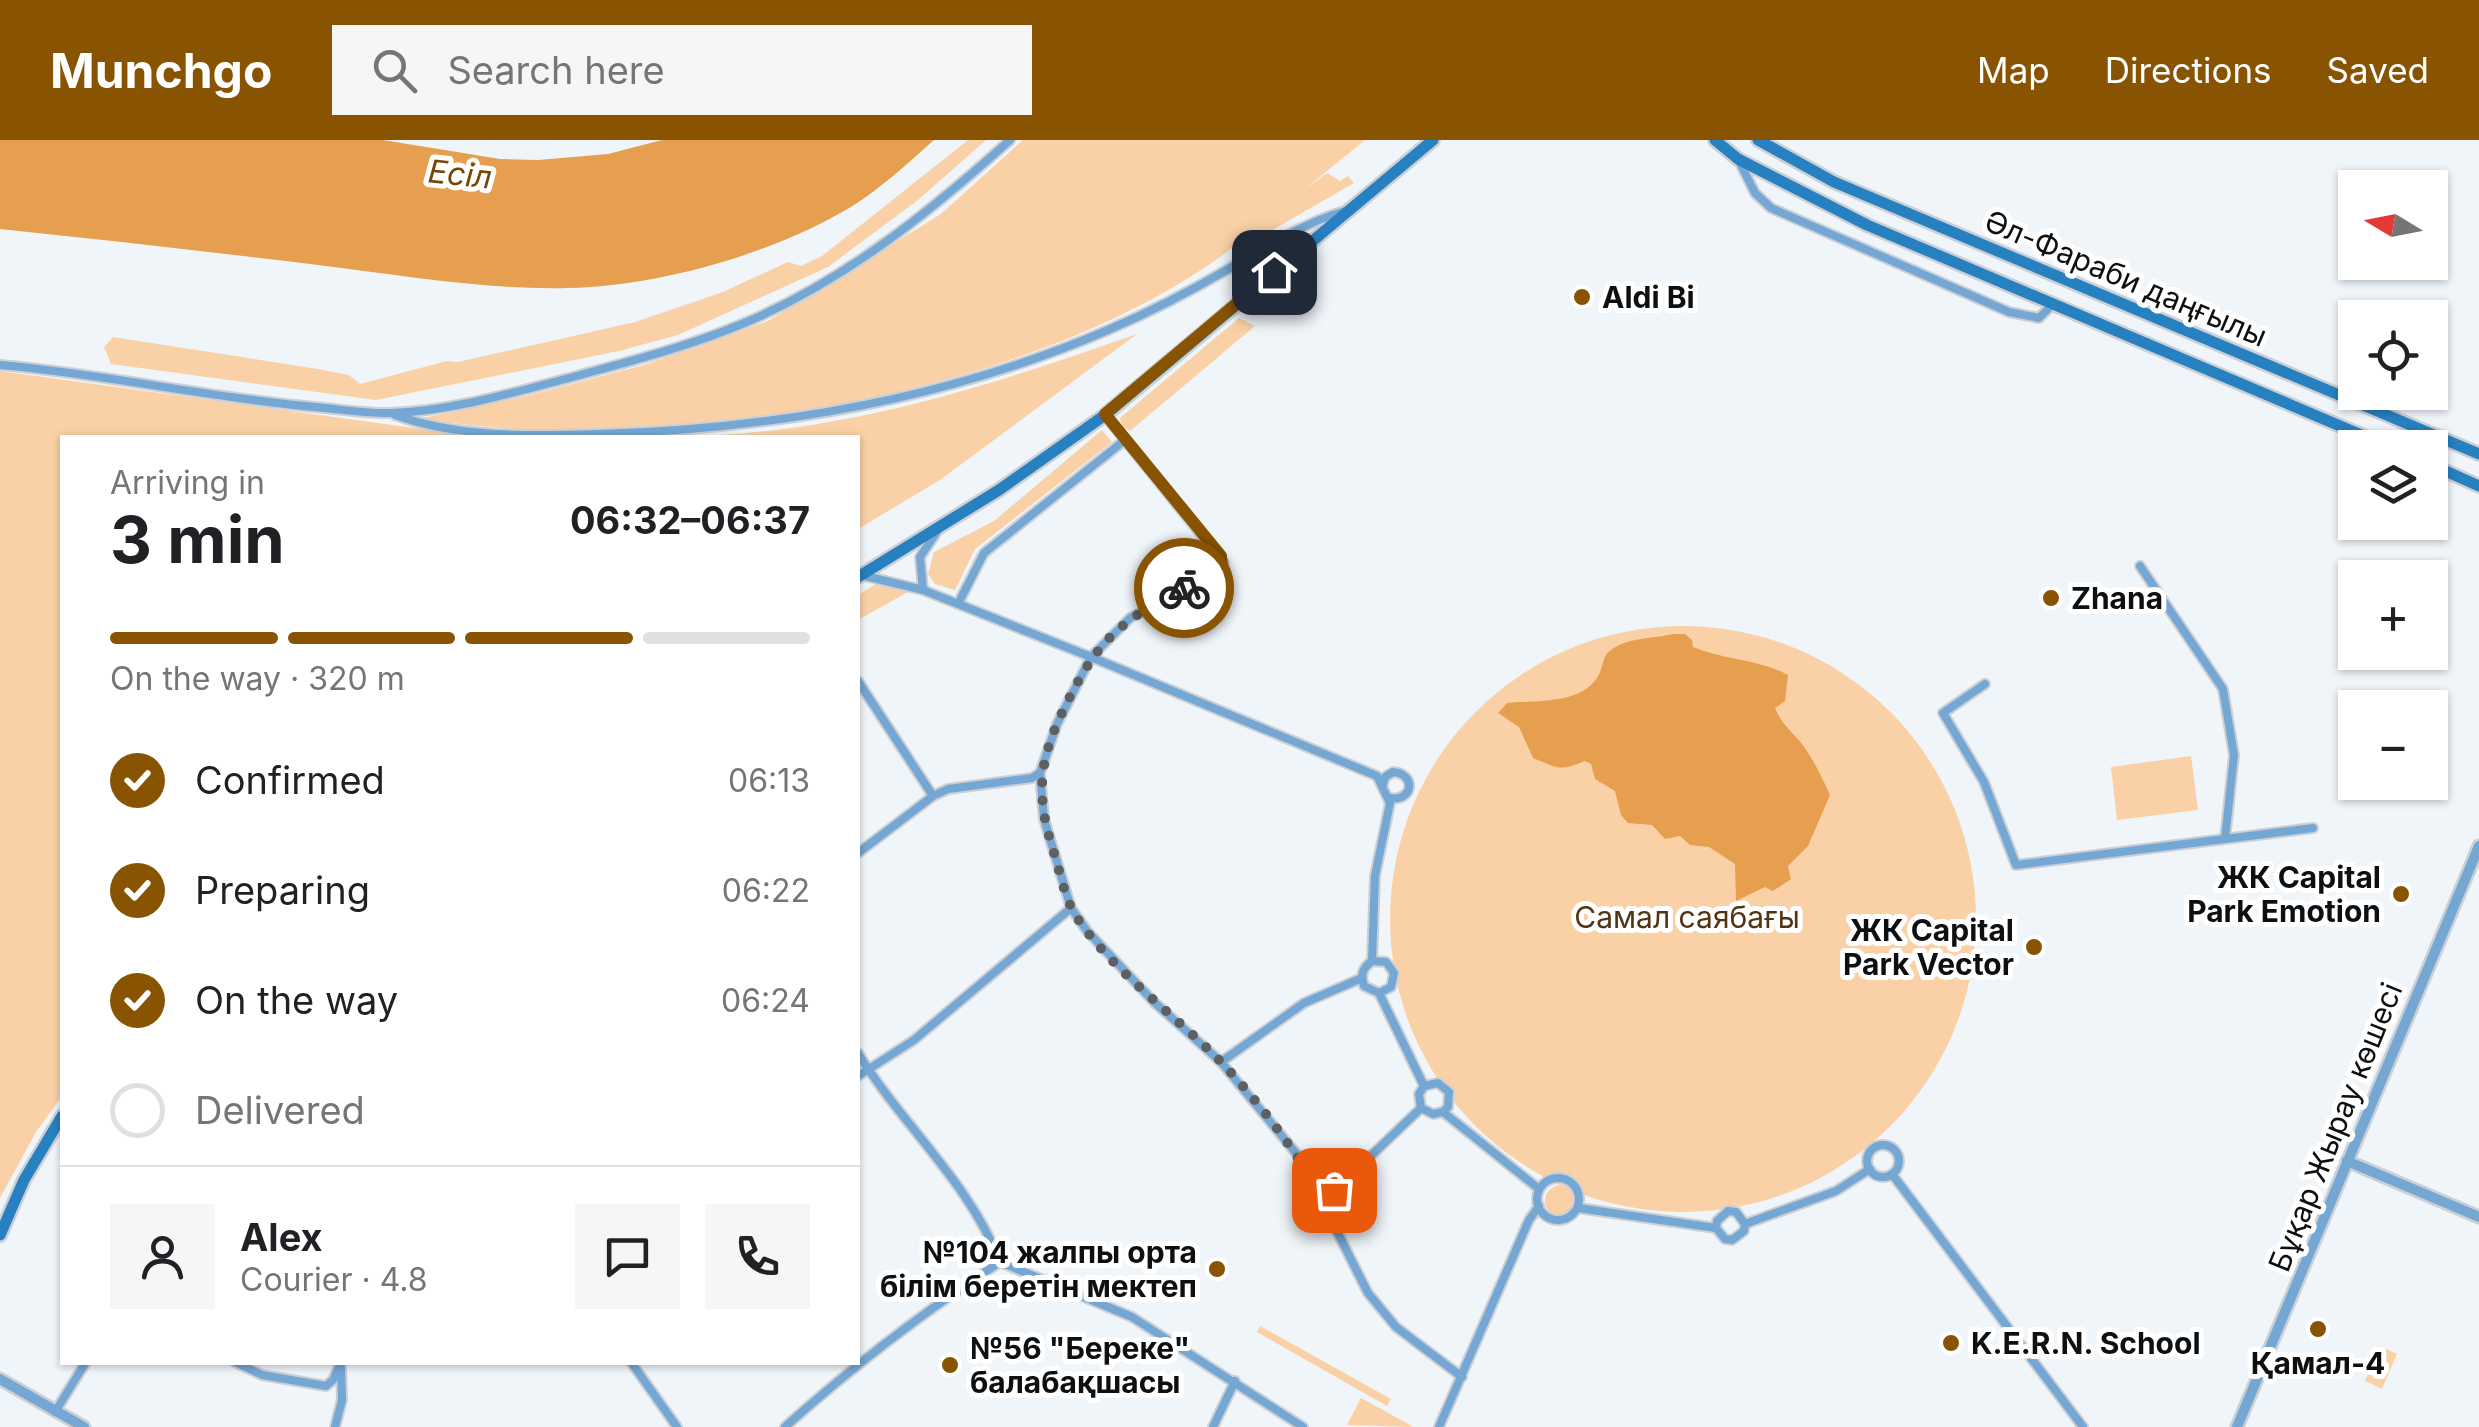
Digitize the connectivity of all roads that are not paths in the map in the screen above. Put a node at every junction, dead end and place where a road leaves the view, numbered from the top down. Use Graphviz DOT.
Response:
graph roads {
  1 [pos="1010,140"];
  2 [pos="1433,140"];
  3 [pos="1715,140"];
  4 [pos="1758,140"];
  5 [pos="1738,159"];
  6 [pos="1350,210"];
  7 [pos="2001,252"];
  8 [pos="1991,277"];
  9 [pos="2054,304"];
  10 [pos="0,366"];
  11 [pos="392,414"];
  12 [pos="1105,414"];
  13 [pos="2350,430"];
  14 [pos="511,435"];
  15 [pos="548,435"];
  16 [pos="1126,440"];
  17 [pos="2479,454"];
  18 [pos="2448,472"];
  19 [pos="2479,486"];
  20 [pos="941,526"];
  21 [pos="2140,566"];
  22 [pos="860,575"];
  23 [pos="860,576"];
  24 [pos="922,590"];
  25 [pos="958,604"];
  26 [pos="1091,657"];
  27 [pos="860,684"];
  28 [pos="1985,684"];
  29 [pos="1040,773"];
  30 [pos="1383,784"];
  31 [pos="933,796"];
  32 [pos="1390,798"];
  33 [pos="2312,828"];
  34 [pos="2225,839"];
  35 [pos="2479,846"];
  36 [pos="860,851"];
  37 [pos="1071,908"];
  38 [pos="1372,961"];
  39 [pos="1362,978"];
  40 [pos="1379,993"];
  41 [pos="860,1057"];
  42 [pos="1221,1062"];
  43 [pos="867,1069"];
  44 [pos="860,1074"];
  45 [pos="1424,1086"];
  46 [pos="1421,1108"];
  47 [pos="1442,1112"];
  48 [pos="60,1119"];
  49 [pos="2347,1160"];
  50 [pos="1870,1169"];
  51 [pos="1892,1174"];
  52 [pos="1539,1189"];
  53 [pos="1321,1196"];
  54 [pos="1539,1206"];
  55 [pos="1578,1208"];
  56 [pos="2479,1218"];
  57 [pos="1745,1224"];
  58 [pos="1716,1228"];
  59 [pos="0,1234"];
  60 [pos="1000,1262"];
  61 [pos="860,1360"];
  62 [pos="84,1365"];
  63 [pos="241,1365"];
  64 [pos="340,1365"];
  65 [pos="341,1365"];
  66 [pos="633,1365"];
  67 [pos="854,1365"];
  68 [pos="1462,1377"];
  69 [pos="0,1378"];
  70 [pos="1235,1381"];
  71 [pos="56,1412"];
  72 [pos="84,1427"];
  73 [pos="336,1427"];
  74 [pos="678,1427"];
  75 [pos="784,1427"];
  76 [pos="1213,1427"];
  77 [pos="1303,1427"];
  78 [pos="1440,1427"];
  79 [pos="2083,1427"];
  80 [pos="2237,1427"];
  1 -- 11 [label="street"];
  2 -- 6 [label="main road"];
  3 -- 5 [label="main road, Әл-Фараби даңғылы"];
  4 -- 7 [label="main road, Әл-Фараби даңғылы"];
  5 -- 8 [label="main road, Әл-Фараби даңғылы"];
  5 -- 9 [label="street"];
  6 -- 12 [label="main road"];
  6 -- 15 [label="street"];
  7 -- 8 [label="main road"];
  7 -- 17 [label="main road, Әл-Фараби даңғылы"];
  8 -- 9 [label="main road, Әл-Фараби даңғылы"];
  9 -- 13 [label="main road, Әл-Фараби даңғылы"];
  10 -- 11 [label="street"];
  11 -- 14 [label="street"];
  12 -- 16 [label="street"];
  12 -- 20 [label="main road"];
  16 -- 25 [label="street"];
  16 -- 26 [label="street"];
  18 -- 19 [label="main road"];
  20 -- 22 [label="main road"];
  20 -- 24 [label="street"];
  21 -- 34 [label="street"];
  23 -- 24 [label="street"];
  24 -- 25 [label="street"];
  25 -- 26 [label="street"];
  26 -- 29 [label="street"];
  26 -- 30 [label="street"];
  27 -- 31 [label="street"];
  28 -- 34 [label="street"];
  29 -- 31 [label="street"];
  29 -- 37 [label="street"];
  30 -- 32 [label="street"];
  30 -- 32 [label="street"];
  31 -- 36 [label="street"];
  32 -- 38 [label="street"];
  33 -- 34 [label="street"];
  35 -- 49 [label="street, Бұқар Жырау көшесі"];
  37 -- 42 [label="street"];
  37 -- 43 [label="street"];
  38 -- 39 [label="street"];
  38 -- 40 [label="street"];
  39 -- 40 [label="street"];
  39 -- 42 [label="street"];
  40 -- 45 [label="street"];
  41 -- 43 [label="street"];
  42 -- 53 [label="street"];
  43 -- 44 [label="street"];
  43 -- 60 [label="street"];
  45 -- 46 [label="street"];
  45 -- 47 [label="street"];
  46 -- 47 [label="street"];
  46 -- 53 [label="street"];
  47 -- 52 [label="street"];
  48 -- 59 [label="main road"];
  49 -- 56 [label="street"];
  49 -- 80 [label="street, Бұқар Жырау көшесі"];
  50 -- 51 [label="street"];
  50 -- 51 [label="street"];
  50 -- 57 [label="street"];
  51 -- 79 [label="street"];
  52 -- 54 [label="street"];
  52 -- 55 [label="street"];
  53 -- 68 [label="street"];
  54 -- 55 [label="street"];
  54 -- 68 [label="street"];
  55 -- 58 [label="street"];
  57 -- 58 [label="street"];
  57 -- 58 [label="street"];
  60 -- 61 [label="street"];
  60 -- 70 [label="street"];
  62 -- 71 [label="street"];
  63 -- 64 [label="street"];
  65 -- 73 [label="street"];
  66 -- 74 [label="street"];
  67 -- 75 [label="street"];
  68 -- 78 [label="street"];
  69 -- 71 [label="street"];
  70 -- 76 [label="street"];
  70 -- 77 [label="street"];
  71 -- 72 [label="street"];
}
